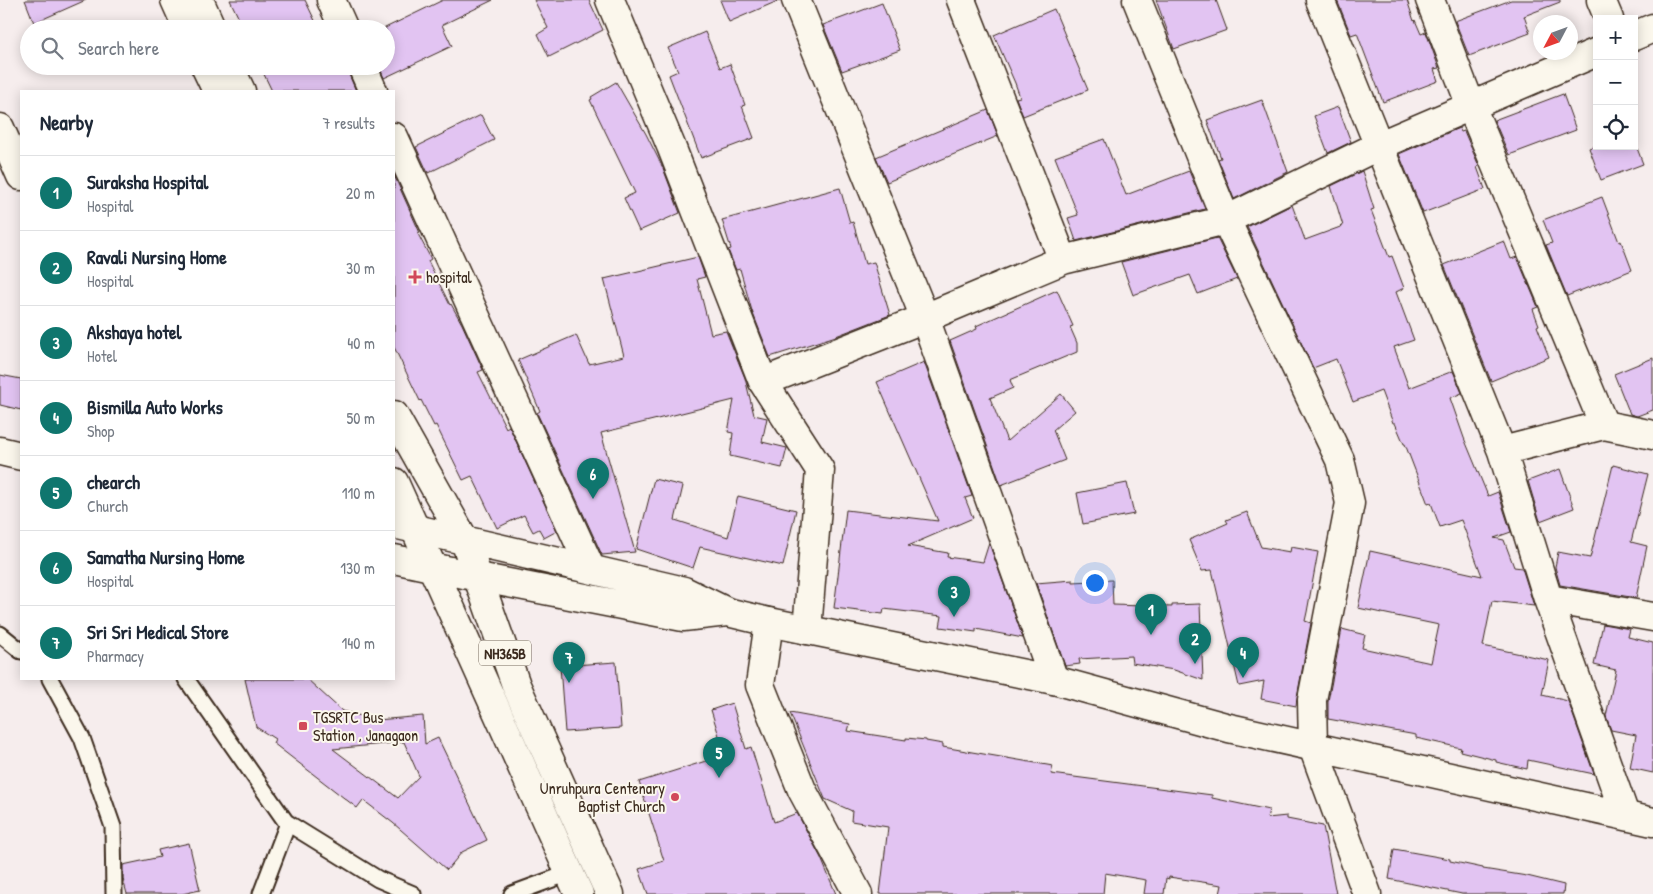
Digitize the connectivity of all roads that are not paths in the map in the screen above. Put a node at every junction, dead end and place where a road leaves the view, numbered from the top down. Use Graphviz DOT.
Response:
graph roads {
  1 [pos="175,0"];
  2 [pos="199,0"];
  3 [pos="331,0"];
  4 [pos="610,0"];
  5 [pos="796,0"];
  6 [pos="961,0"];
  7 [pos="1137,0"];
  8 [pos="1320,0"];
  9 [pos="1430,0"];
  10 [pos="1601,0"];
  11 [pos="1607,15"];
  12 [pos="184,20"];
  13 [pos="208,20"];
  14 [pos="340,20"];
  15 [pos="1653,28"];
  16 [pos="1638,34"];
  17 [pos="1593,54"];
  18 [pos="209,75"];
  19 [pos="234,75"];
  20 [pos="366,75"];
  21 [pos="217,90"];
  22 [pos="241,90"];
  23 [pos="373,90"];
  24 [pos="1471,106"];
  25 [pos="0,128"];
  26 [pos="395,139"];
  27 [pos="1380,145"];
  28 [pos="20,174"];
  29 [pos="1226,220"];
  30 [pos="1063,260"];
  31 [pos="925,318"];
  32 [pos="763,382"];
  33 [pos="395,417"];
  34 [pos="1604,425"];
  35 [pos="1653,435"];
  36 [pos="0,451"];
  37 [pos="1502,451"];
  38 [pos="20,456"];
  39 [pos="395,486"];
  40 [pos="404,527"];
  41 [pos="465,541"];
  42 [pos="395,559"];
  43 [pos="432,568"];
  44 [pos="591,569"];
  45 [pos="478,577"];
  46 [pos="1548,599"];
  47 [pos="727,612"];
  48 [pos="1653,617"];
  49 [pos="769,622"];
  50 [pos="807,630"];
  51 [pos="0,634"];
  52 [pos="20,650"];
  53 [pos="51,680"];
  54 [pos="187,680"];
  55 [pos="1054,680"];
  56 [pos="1313,747"];
  57 [pos="1625,815"];
  58 [pos="1653,822"];
  59 [pos="288,823"];
  60 [pos="574,883"];
  61 [pos="114,894"];
  62 [pos="261,894"];
  63 [pos="412,894"];
  64 [pos="512,894"];
  65 [pos="610,894"];
  66 [pos="858,894"];
  67 [pos="1367,894"];
  1 -- 12 [label="main road"];
  2 -- 13 [label="main road"];
  3 -- 14 [label="main road"];
  4 -- 32 [label="main road"];
  5 -- 31 [label="main road"];
  6 -- 30 [label="main road"];
  7 -- 29 [label="main road"];
  8 -- 27 [label="main road"];
  9 -- 24 [label="main road"];
  10 -- 11 [label="main road"];
  15 -- 16 [label="main road"];
  17 -- 24 [label="main road"];
  18 -- 21 [label="main road"];
  19 -- 22 [label="main road"];
  20 -- 23 [label="main road"];
  24 -- 27 [label="main road"];
  24 -- 34 [label="main road"];
  25 -- 28 [label="main road"];
  26 -- 44 [label="main road"];
  27 -- 29 [label="main road"];
  27 -- 37 [label="main road"];
  29 -- 30 [label="main road"];
  29 -- 56 [label="main road"];
  30 -- 31 [label="main road"];
  31 -- 32 [label="main road"];
  31 -- 55 [label="main road"];
  32 -- 50 [label="main road"];
  33 -- 41 [label="main road, NH365B"];
  34 -- 35 [label="main road"];
  34 -- 37 [label="main road"];
  36 -- 38 [label="main road"];
  37 -- 46 [label="main road"];
  39 -- 40 [label="main road, NH365B"];
  40 -- 41 [label="main road"];
  40 -- 43 [label="main road, NH365B"];
  41 -- 44 [label="main road"];
  41 -- 45 [label="main road, NH365B"];
  42 -- 43 [label="main road"];
  43 -- 45 [label="main road"];
  43 -- 60 [label="main road, NH365B"];
  44 -- 47 [label="main road"];
  45 -- 47 [label="main road"];
  45 -- 65 [label="main road, NH365B"];
  46 -- 48 [label="main road"];
  46 -- 57 [label="main road"];
  47 -- 49 [label="main road"];
  49 -- 50 [label="main road"];
  49 -- 66 [label="main road"];
  50 -- 55 [label="main road"];
  51 -- 52 [label="lane"];
  53 -- 61 [label="lane"];
  54 -- 59 [label="lane"];
  55 -- 56 [label="main road"];
  56 -- 57 [label="main road"];
  56 -- 67 [label="main road"];
  57 -- 58 [label="main road"];
  59 -- 62 [label="lane"];
  59 -- 63 [label="lane"];
  60 -- 64 [label="lane"];
}
